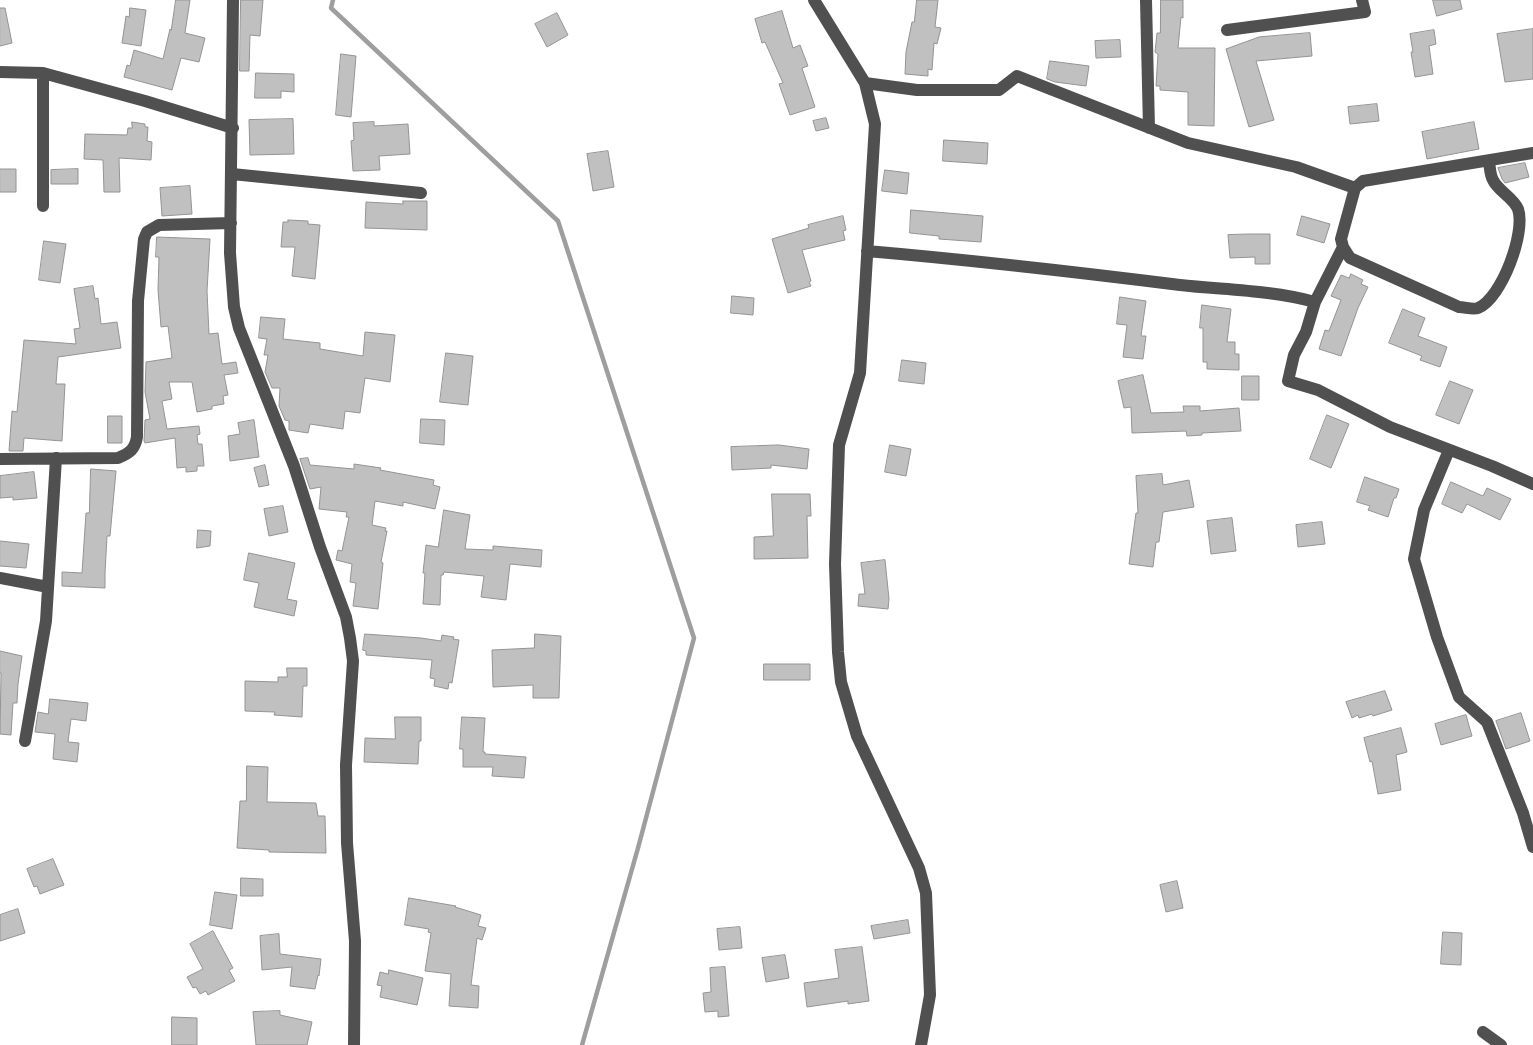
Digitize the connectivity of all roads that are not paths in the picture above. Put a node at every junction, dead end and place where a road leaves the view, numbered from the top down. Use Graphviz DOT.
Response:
graph roads {
  1 [pos="233,0"];
  2 [pos="814,0"];
  3 [pos="1146,0"];
  4 [pos="1362,0"];
  5 [pos="1227,30"];
  6 [pos="0,72"];
  7 [pos="43,73"];
  8 [pos="864,83"];
  9 [pos="233,128"];
  10 [pos="1149,128"];
  11 [pos="1533,153"];
  12 [pos="1488,162"];
  13 [pos="232,174"];
  14 [pos="1355,188"];
  15 [pos="421,193"];
  16 [pos="43,206"];
  17 [pos="231,223"];
  18 [pos="1343,247"];
  19 [pos="867,251"];
  20 [pos="1315,302"];
  21 [pos="1449,450"];
  22 [pos="56,458"];
  23 [pos="0,459"];
  24 [pos="1533,484"];
  25 [pos="0,578"];
  26 [pos="48,587"];
  27 [pos="25,741"];
  28 [pos="1533,847"];
  29 [pos="1483,1032"];
  30 [pos="354,1045"];
  31 [pos="921,1045"];
  32 [pos="1501,1045"];
  1 -- 9 [label="street"];
  2 -- 8 [label="street"];
  3 -- 10 [label="street"];
  4 -- 5 [label="street"];
  6 -- 7 [label="street"];
  7 -- 9 [label="street"];
  7 -- 16 [label="street"];
  8 -- 10 [label="street"];
  8 -- 19 [label="street"];
  9 -- 13 [label="street"];
  10 -- 14 [label="street"];
  11 -- 12 [label="street"];
  12 -- 14 [label="street"];
  12 -- 18 [label="street"];
  13 -- 15 [label="street"];
  13 -- 17 [label="street"];
  14 -- 18 [label="street"];
  17 -- 22 [label="street"];
  17 -- 30 [label="street"];
  18 -- 20 [label="street"];
  19 -- 20 [label="street"];
  19 -- 31 [label="street"];
  20 -- 21 [label="street"];
  21 -- 24 [label="street"];
  21 -- 28 [label="street"];
  22 -- 23 [label="street"];
  22 -- 26 [label="street"];
  25 -- 26 [label="street"];
  26 -- 27 [label="street"];
  29 -- 32 [label="street"];
}
